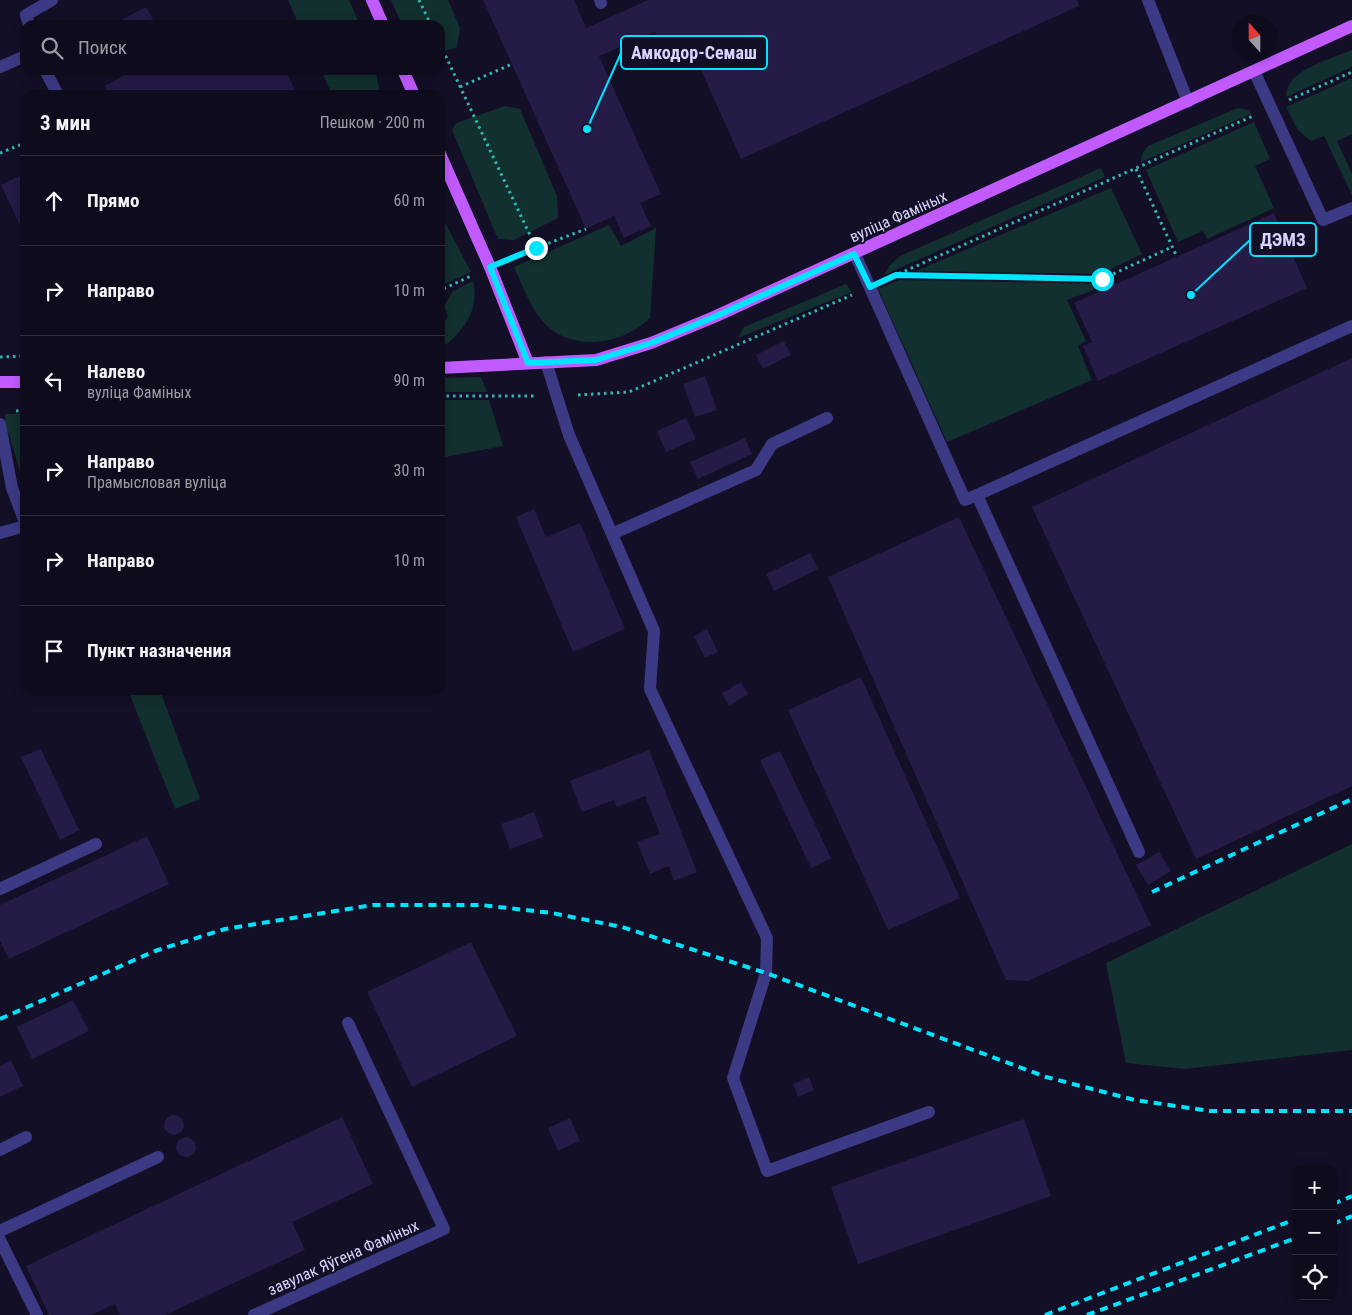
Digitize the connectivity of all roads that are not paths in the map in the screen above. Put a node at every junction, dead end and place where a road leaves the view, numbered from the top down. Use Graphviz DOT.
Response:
graph roads {
  1 [pos="52,0"];
  2 [pos="372,0"];
  3 [pos="1148,0"];
  4 [pos="28,20"];
  5 [pos="381,20"];
  6 [pos="1352,26"];
  7 [pos="20,58"];
  8 [pos="0,66"];
  9 [pos="1254,71"];
  10 [pos="48,75"];
  11 [pos="405,75"];
  12 [pos="55,90"];
  13 [pos="412,90"];
  14 [pos="1188,102"];
  15 [pos="445,165"];
  16 [pos="1352,208"];
  17 [pos="854,254"];
  18 [pos="1352,326"];
  19 [pos="546,362"];
  20 [pos="528,363"];
  21 [pos="445,368"];
  22 [pos="0,382"];
  23 [pos="20,382"];
  24 [pos="827,418"];
  25 [pos="0,424"];
  26 [pos="977,495"];
  27 [pos="20,509"];
  28 [pos="20,527"];
  29 [pos="0,533"];
  30 [pos="612,534"];
  31 [pos="96,844"];
  32 [pos="1139,852"];
  33 [pos="0,889"];
  34 [pos="348,1022"];
  35 [pos="929,1112"];
  36 [pos="26,1137"];
  37 [pos="0,1150"];
  38 [pos="158,1157"];
  39 [pos="0,1231"];
  40 [pos="0,1240"];
  41 [pos="37,1315"];
  42 [pos="254,1315"];
  1 -- 4 [label="street"];
  2 -- 5 [label="main road"];
  3 -- 14 [label="street"];
  6 -- 9 [label="main road, вуліца Фаміных"];
  7 -- 8 [label="street"];
  9 -- 14 [label="main road, вуліца Фаміных"];
  9 -- 16 [label="street"];
  10 -- 12 [label="street"];
  11 -- 13 [label="main road"];
  14 -- 17 [label="main road, вуліца Фаміных"];
  15 -- 20 [label="main road"];
  17 -- 19 [label="main road, вуліца Фаміных"];
  17 -- 26 [label="street"];
  18 -- 26 [label="street"];
  19 -- 20 [label="main road, вуліца Фаміных"];
  19 -- 30 [label="street"];
  20 -- 21 [label="main road, вуліца Фаміных"];
  22 -- 23 [label="main road"];
  24 -- 30 [label="street"];
  25 -- 27 [label="street"];
  26 -- 32 [label="street"];
  28 -- 29 [label="street"];
  30 -- 35 [label="street"];
  31 -- 33 [label="street"];
  34 -- 42 [label="street, завулак Яўгена Фаміных"];
  36 -- 37 [label="street"];
  38 -- 39 [label="street"];
  40 -- 41 [label="street"];
}
